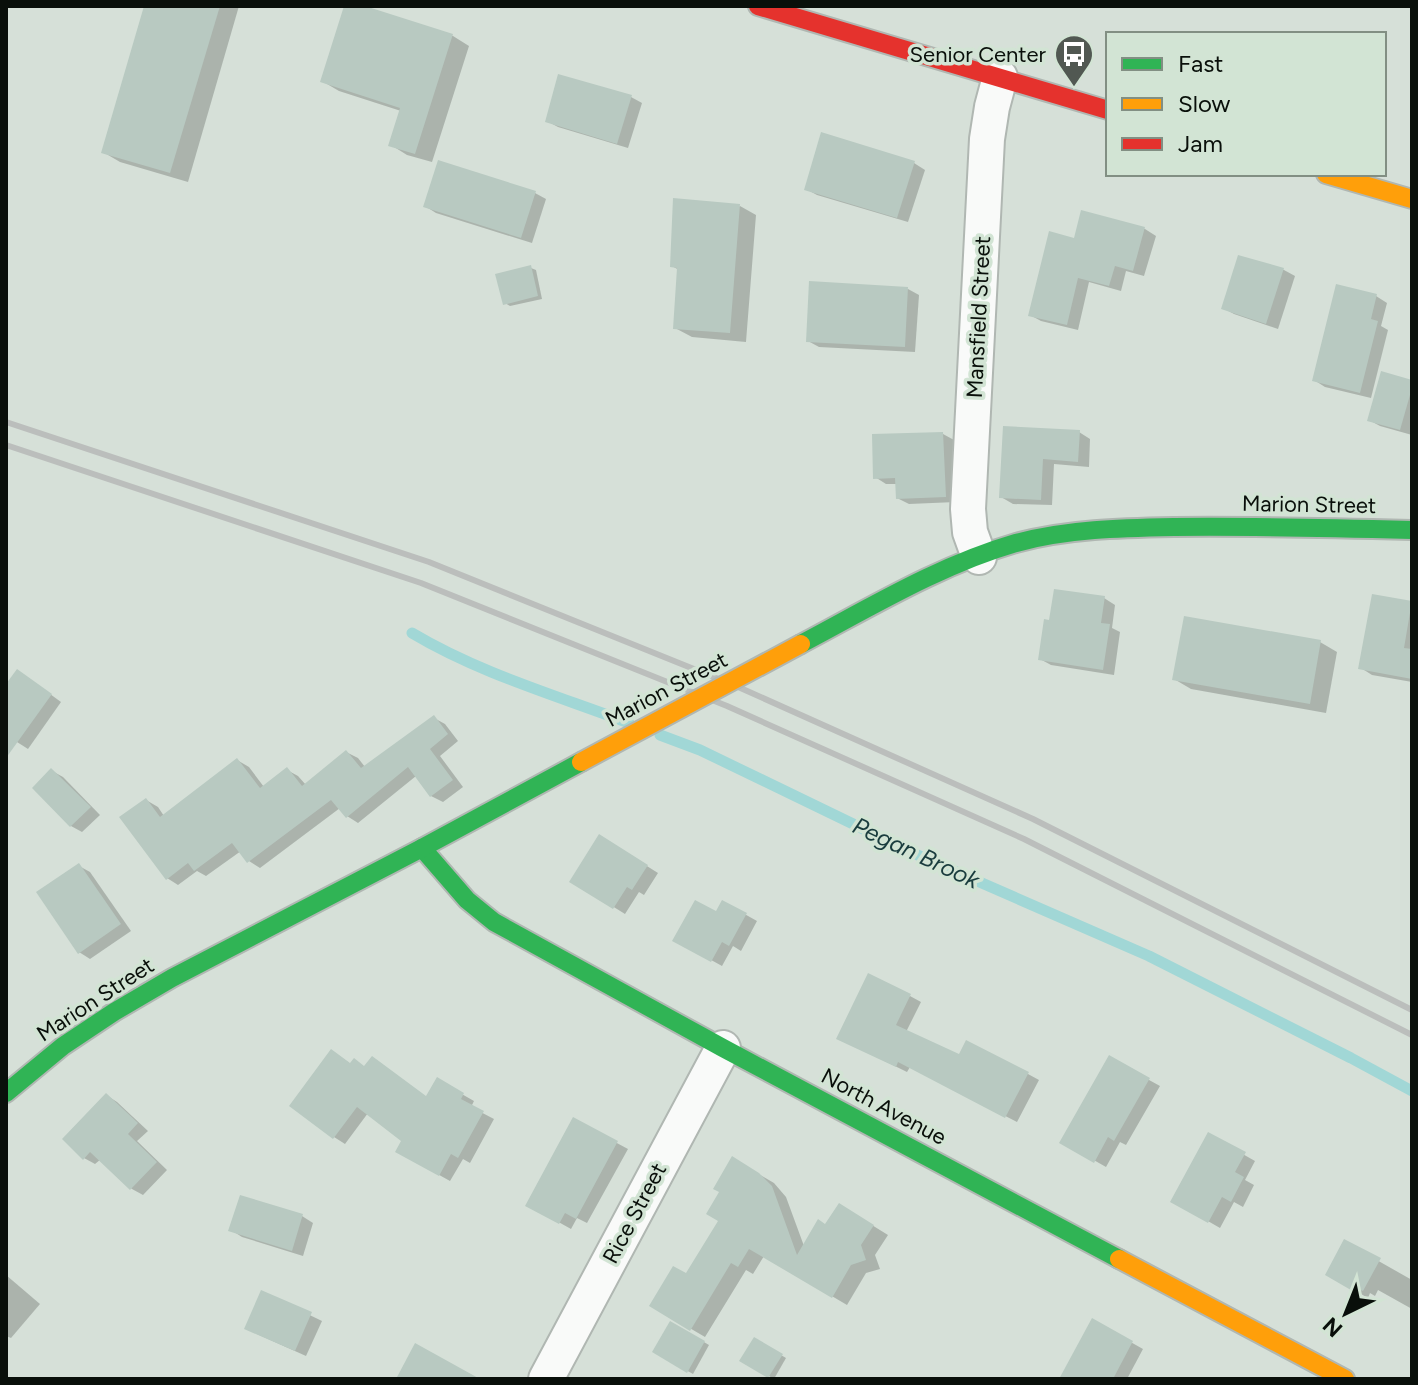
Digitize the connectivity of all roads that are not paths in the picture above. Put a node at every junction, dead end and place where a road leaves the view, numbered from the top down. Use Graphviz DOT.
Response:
graph roads {
  1 [pos="758,6"];
  2 [pos="1000,77"];
  3 [pos="1106,109"];
  4 [pos="1333,176"];
  5 [pos="1412,199"];
  6 [pos="1412,530"];
  7 [pos="979,557"];
  8 [pos="422,848"];
  9 [pos="723,1048"];
  10 [pos="6,1093"];
  11 [pos="546,1379"];
  12 [pos="1345,1379"];
  1 -- 2 [label="street"];
  2 -- 3 [label="street"];
  2 -- 7 [label="street, Mansfield Street"];
  4 -- 5 [label="street"];
  6 -- 7 [label="street, Marion Street"];
  7 -- 8 [label="street, Marion Street, bridge"];
  8 -- 9 [label="street, North Avenue"];
  8 -- 10 [label="street, Marion Street"];
  9 -- 11 [label="street, Rice Street"];
  9 -- 12 [label="street, North Avenue"];
}
